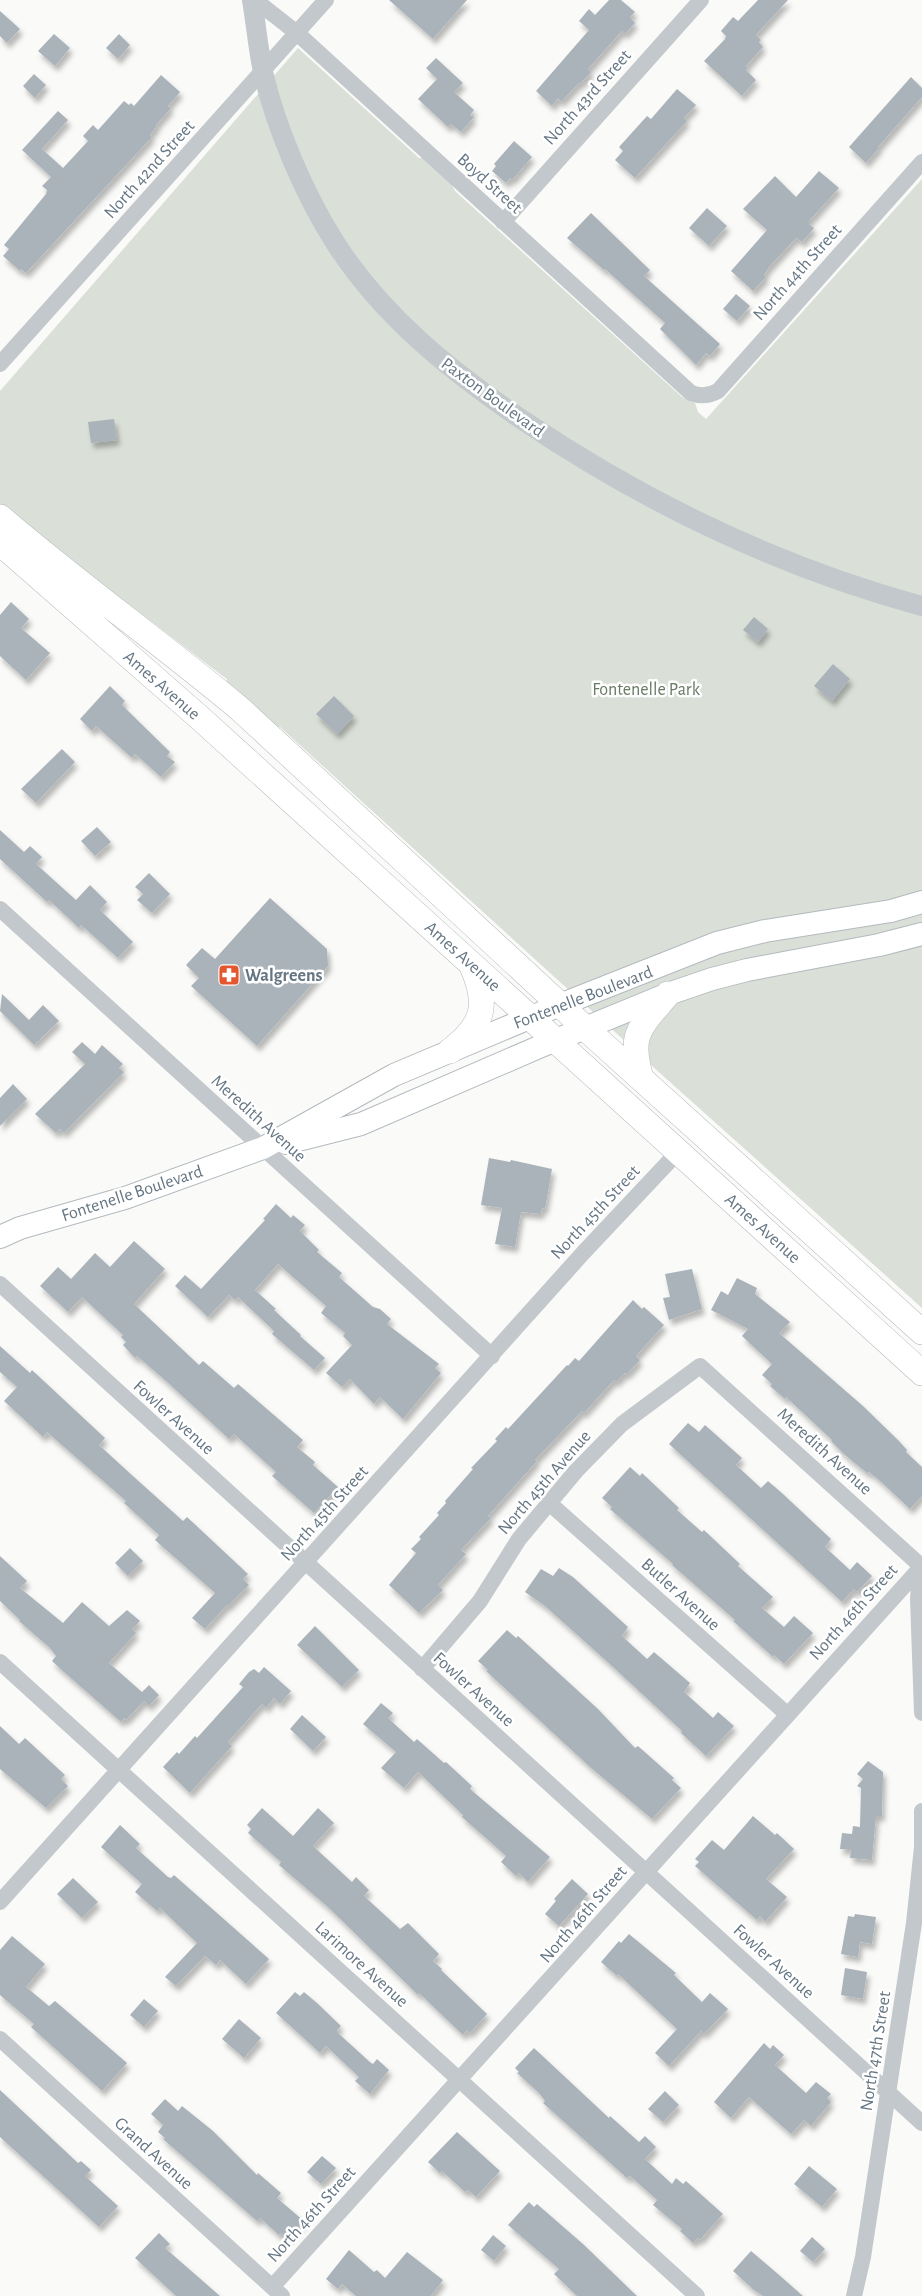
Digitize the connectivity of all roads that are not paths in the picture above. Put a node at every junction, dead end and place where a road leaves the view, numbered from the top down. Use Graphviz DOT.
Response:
graph roads {
  1 [pos="254,0"];
  2 [pos="326,0"];
  3 [pos="700,0"];
  4 [pos="297,33"];
  5 [pos="263,71"];
  6 [pos="922,162"];
  7 [pos="503,222"];
  8 [pos="0,364"];
  9 [pos="697,396"];
  10 [pos="0,517"];
  11 [pos="0,543"];
  12 [pos="922,606"];
  13 [pos="922,902"];
  14 [pos="0,909"];
  15 [pos="922,934"];
  16 [pos="471,963"];
  17 [pos="668,994"];
  18 [pos="560,1005"];
  19 [pos="530,1017"];
  20 [pos="585,1028"];
  21 [pos="555,1040"];
  22 [pos="450,1051"];
  23 [pos="641,1078"];
  24 [pos="263,1148"];
  25 [pos="678,1152"];
  26 [pos="748,1215"];
  27 [pos="0,1237"];
  28 [pos="0,1284"];
  29 [pos="901,1313"];
  30 [pos="922,1332"];
  31 [pos="492,1356"];
  32 [pos="700,1366"];
  33 [pos="922,1373"];
  34 [pos="548,1502"];
  35 [pos="305,1564"];
  36 [pos="922,1566"];
  37 [pos="0,1662"];
  38 [pos="422,1669"];
  39 [pos="922,1713"];
  40 [pos="788,1715"];
  41 [pos="119,1770"];
  42 [pos="922,1811"];
  43 [pos="646,1872"];
  44 [pos="0,1902"];
  45 [pos="0,2039"];
  46 [pos="460,2080"];
  47 [pos="889,2092"];
  48 [pos="922,2123"];
  49 [pos="277,2292"];
  50 [pos="698,2296"];
  51 [pos="854,2296"];
  1 -- 4 [label="street, Boyd Street"];
  1 -- 5 [label="street, Paxton Boulevard"];
  2 -- 4 [label="street, North 42nd Street"];
  3 -- 7 [label="street, North 43rd Street"];
  4 -- 5 [label="street, North 42nd Street"];
  4 -- 7 [label="street, Boyd Street"];
  5 -- 8 [label="street, North 42nd Street"];
  5 -- 12 [label="street, Paxton Boulevard"];
  6 -- 9 [label="street, North 44th Street"];
  7 -- 9 [label="street, Boyd Street"];
  10 -- 18 [label="main road, Ames Avenue"];
  11 -- 16 [label="main road, Ames Avenue"];
  13 -- 18 [label="main road, Fontenelle Boulevard"];
  14 -- 24 [label="street, Meredith Avenue"];
  15 -- 17 [label="main road, Fontenelle Boulevard"];
  16 -- 19 [label="main road, Ames Avenue"];
  16 -- 22 [label="main road"];
  17 -- 20 [label="main road, Fontenelle Boulevard"];
  17 -- 23 [label="main road"];
  18 -- 19 [label="main road, Fontenelle Boulevard"];
  18 -- 20 [label="main road, Ames Avenue"];
  19 -- 21 [label="main road, Ames Avenue"];
  19 -- 22 [label="main road, Fontenelle Boulevard"];
  20 -- 21 [label="main road, Fontenelle Boulevard"];
  20 -- 23 [label="main road, Ames Avenue"];
  21 -- 24 [label="main road, Fontenelle Boulevard"];
  21 -- 25 [label="main road, Ames Avenue"];
  22 -- 24 [label="main road, Fontenelle Boulevard"];
  23 -- 29 [label="main road, Ames Avenue"];
  24 -- 27 [label="main road, Fontenelle Boulevard"];
  24 -- 31 [label="street, Meredith Avenue"];
  25 -- 26 [label="main road, Ames Avenue"];
  25 -- 31 [label="street, North 45th Street"];
  26 -- 29 [label="main road"];
  26 -- 33 [label="main road, Ames Avenue"];
  28 -- 35 [label="street, Fowler Avenue"];
  29 -- 30 [label="main road, Ames Avenue"];
  31 -- 35 [label="street, North 45th Street"];
  32 -- 34 [label="street, North 45th Avenue"];
  32 -- 36 [label="street, Meredith Avenue"];
  34 -- 38 [label="street, North 45th Avenue"];
  34 -- 40 [label="street, Butler Avenue"];
  35 -- 38 [label="street, Fowler Avenue"];
  35 -- 41 [label="street, North 45th Street"];
  36 -- 39 [label="street"];
  36 -- 40 [label="street, North 46th Street"];
  37 -- 41 [label="street, Larimore Avenue"];
  38 -- 43 [label="street, Fowler Avenue"];
  40 -- 43 [label="street, North 46th Street"];
  41 -- 44 [label="street, North 45th Street"];
  41 -- 46 [label="street, Larimore Avenue"];
  42 -- 47 [label="street, North 47th Street"];
  43 -- 46 [label="street, North 46th Street"];
  43 -- 47 [label="street, Fowler Avenue"];
  45 -- 49 [label="street, Grand Avenue"];
  46 -- 49 [label="street, North 46th Street"];
  46 -- 50 [label="street, Larimore Avenue"];
  47 -- 48 [label="street, Fowler Avenue"];
  47 -- 51 [label="street, North 47th Street"];
}
